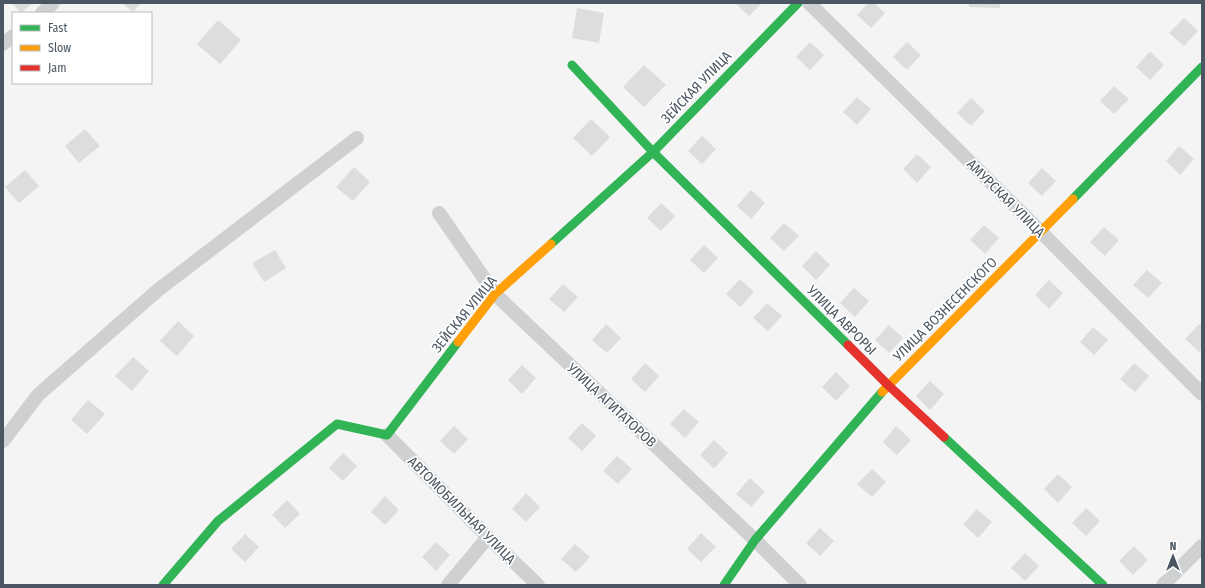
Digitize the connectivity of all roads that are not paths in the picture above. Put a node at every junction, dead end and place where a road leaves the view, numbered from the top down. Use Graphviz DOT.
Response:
graph roads {
  1 [pos="53,3"];
  2 [pos="798,3"];
  3 [pos="809,3"];
  4 [pos="43,12"];
  5 [pos="12,37"];
  6 [pos="3,44"];
  7 [pos="572,65"];
  8 [pos="1202,67"];
  9 [pos="357,138"];
  10 [pos="653,152"];
  11 [pos="439,213"];
  12 [pos="1042,232"];
  13 [pos="495,294"];
  14 [pos="888,385"];
  15 [pos="1202,394"];
  16 [pos="387,435"];
  17 [pos="3,441"];
  18 [pos="488,537"];
  19 [pos="756,540"];
  20 [pos="1202,546"];
  21 [pos="164,585"];
  22 [pos="448,585"];
  23 [pos="538,585"];
  24 [pos="724,585"];
  25 [pos="800,585"];
  26 [pos="1103,585"];
  27 [pos="1163,585"];
  1 -- 4 [label="street"];
  2 -- 10 [label="street, ЗЕЙСКАЯ УЛИЦА"];
  3 -- 12 [label="street, АМУРСКАЯ УЛИЦА"];
  5 -- 6 [label="street"];
  7 -- 10 [label="street, УЛИЦА АВРОРЫ"];
  8 -- 12 [label="street, УЛИЦА ВОЗНЕСЕНСКОГО"];
  9 -- 17 [label="street"];
  10 -- 13 [label="street, ЗЕЙСКАЯ УЛИЦА"];
  10 -- 14 [label="street, УЛИЦА АВРОРЫ"];
  11 -- 13 [label="street, УЛИЦА АГИТАТОРОВ"];
  12 -- 14 [label="street, УЛИЦА ВОЗНЕСЕНСКОГО"];
  12 -- 15 [label="street, АМУРСКАЯ УЛИЦА"];
  13 -- 16 [label="street, ЗЕЙСКАЯ УЛИЦА"];
  13 -- 19 [label="street, УЛИЦА АГИТАТОРОВ"];
  14 -- 19 [label="street, УЛИЦА ВОЗНЕСЕНСКОГО"];
  14 -- 26 [label="street, УЛИЦА АВРОРЫ"];
  16 -- 18 [label="street, АВТОМОБИЛЬНАЯ УЛИЦА"];
  16 -- 21 [label="street"];
  18 -- 22 [label="street"];
  18 -- 23 [label="street, АВТОМОБИЛЬНАЯ УЛИЦА"];
  19 -- 24 [label="street, УЛИЦА ВОЗНЕСЕНСКОГО"];
  19 -- 25 [label="street, УЛИЦА АГИТАТОРОВ"];
  20 -- 27 [label="street"];
}
